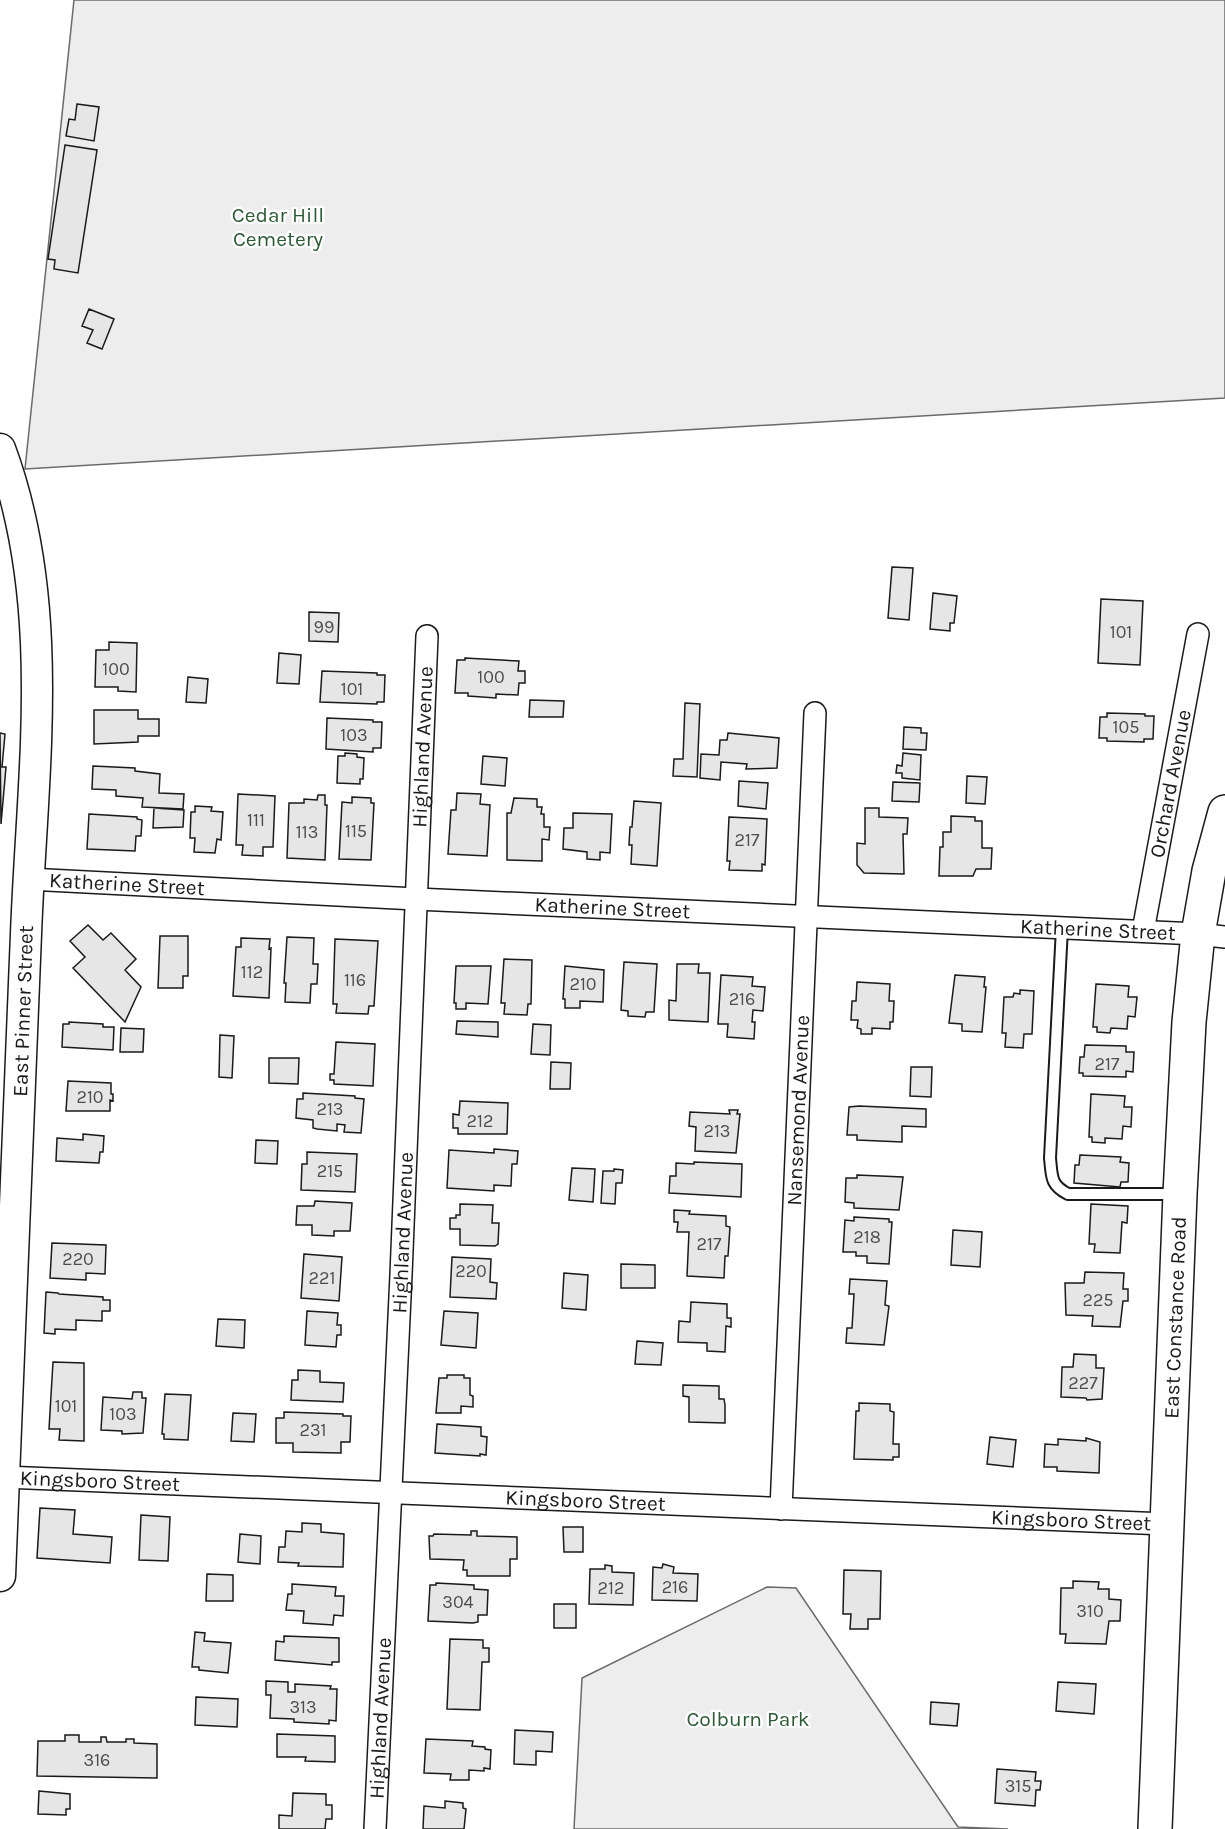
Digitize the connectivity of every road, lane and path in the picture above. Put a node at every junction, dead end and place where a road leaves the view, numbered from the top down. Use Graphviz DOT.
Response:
graph roads {
  1 [pos="0,449"];
  2 [pos="1198,634"];
  3 [pos="427,636"];
  4 [pos="814,713"];
  5 [pos="1225,812"];
  6 [pos="28,879"];
  7 [pos="416,899"];
  8 [pos="805,916"];
  9 [pos="1062,928"];
  10 [pos="1143,931"];
  11 [pos="1212,935"];
  12 [pos="1180,1194"];
  13 [pos="4,1477"];
  14 [pos="390,1492"];
  15 [pos="781,1509"];
  16 [pos="1166,1524"];
  17 [pos="0,1576"];
  18 [pos="375,1829"];
  19 [pos="1155,1829"];
  1 -- 6 [label="main road, East Pinner Street"];
  2 -- 10 [label="street, Orchard Avenue"];
  3 -- 7 [label="street, Highland Avenue"];
  4 -- 8 [label="street, Nansemond Avenue"];
  5 -- 11 [label="main road, East Constance Road"];
  6 -- 7 [label="street, Katherine Street"];
  6 -- 13 [label="main road, East Pinner Street"];
  7 -- 8 [label="street, Katherine Street"];
  7 -- 14 [label="street, Highland Avenue"];
  8 -- 9 [label="street, Katherine Street"];
  8 -- 15 [label="street, Nansemond Avenue"];
  9 -- 10 [label="street, Katherine Street"];
  9 -- 12 [label="lane"];
  10 -- 11 [label="street, Katherine Street"];
  11 -- 12 [label="main road, East Constance Road"];
  12 -- 16 [label="main road, East Constance Road"];
  13 -- 14 [label="street, Kingsboro Street"];
  13 -- 17 [label="main road, East Pinner Street"];
  14 -- 15 [label="street, Kingsboro Street"];
  14 -- 18 [label="street, Highland Avenue"];
  15 -- 16 [label="street, Kingsboro Street"];
  16 -- 19 [label="main road, East Constance Road"];
}
